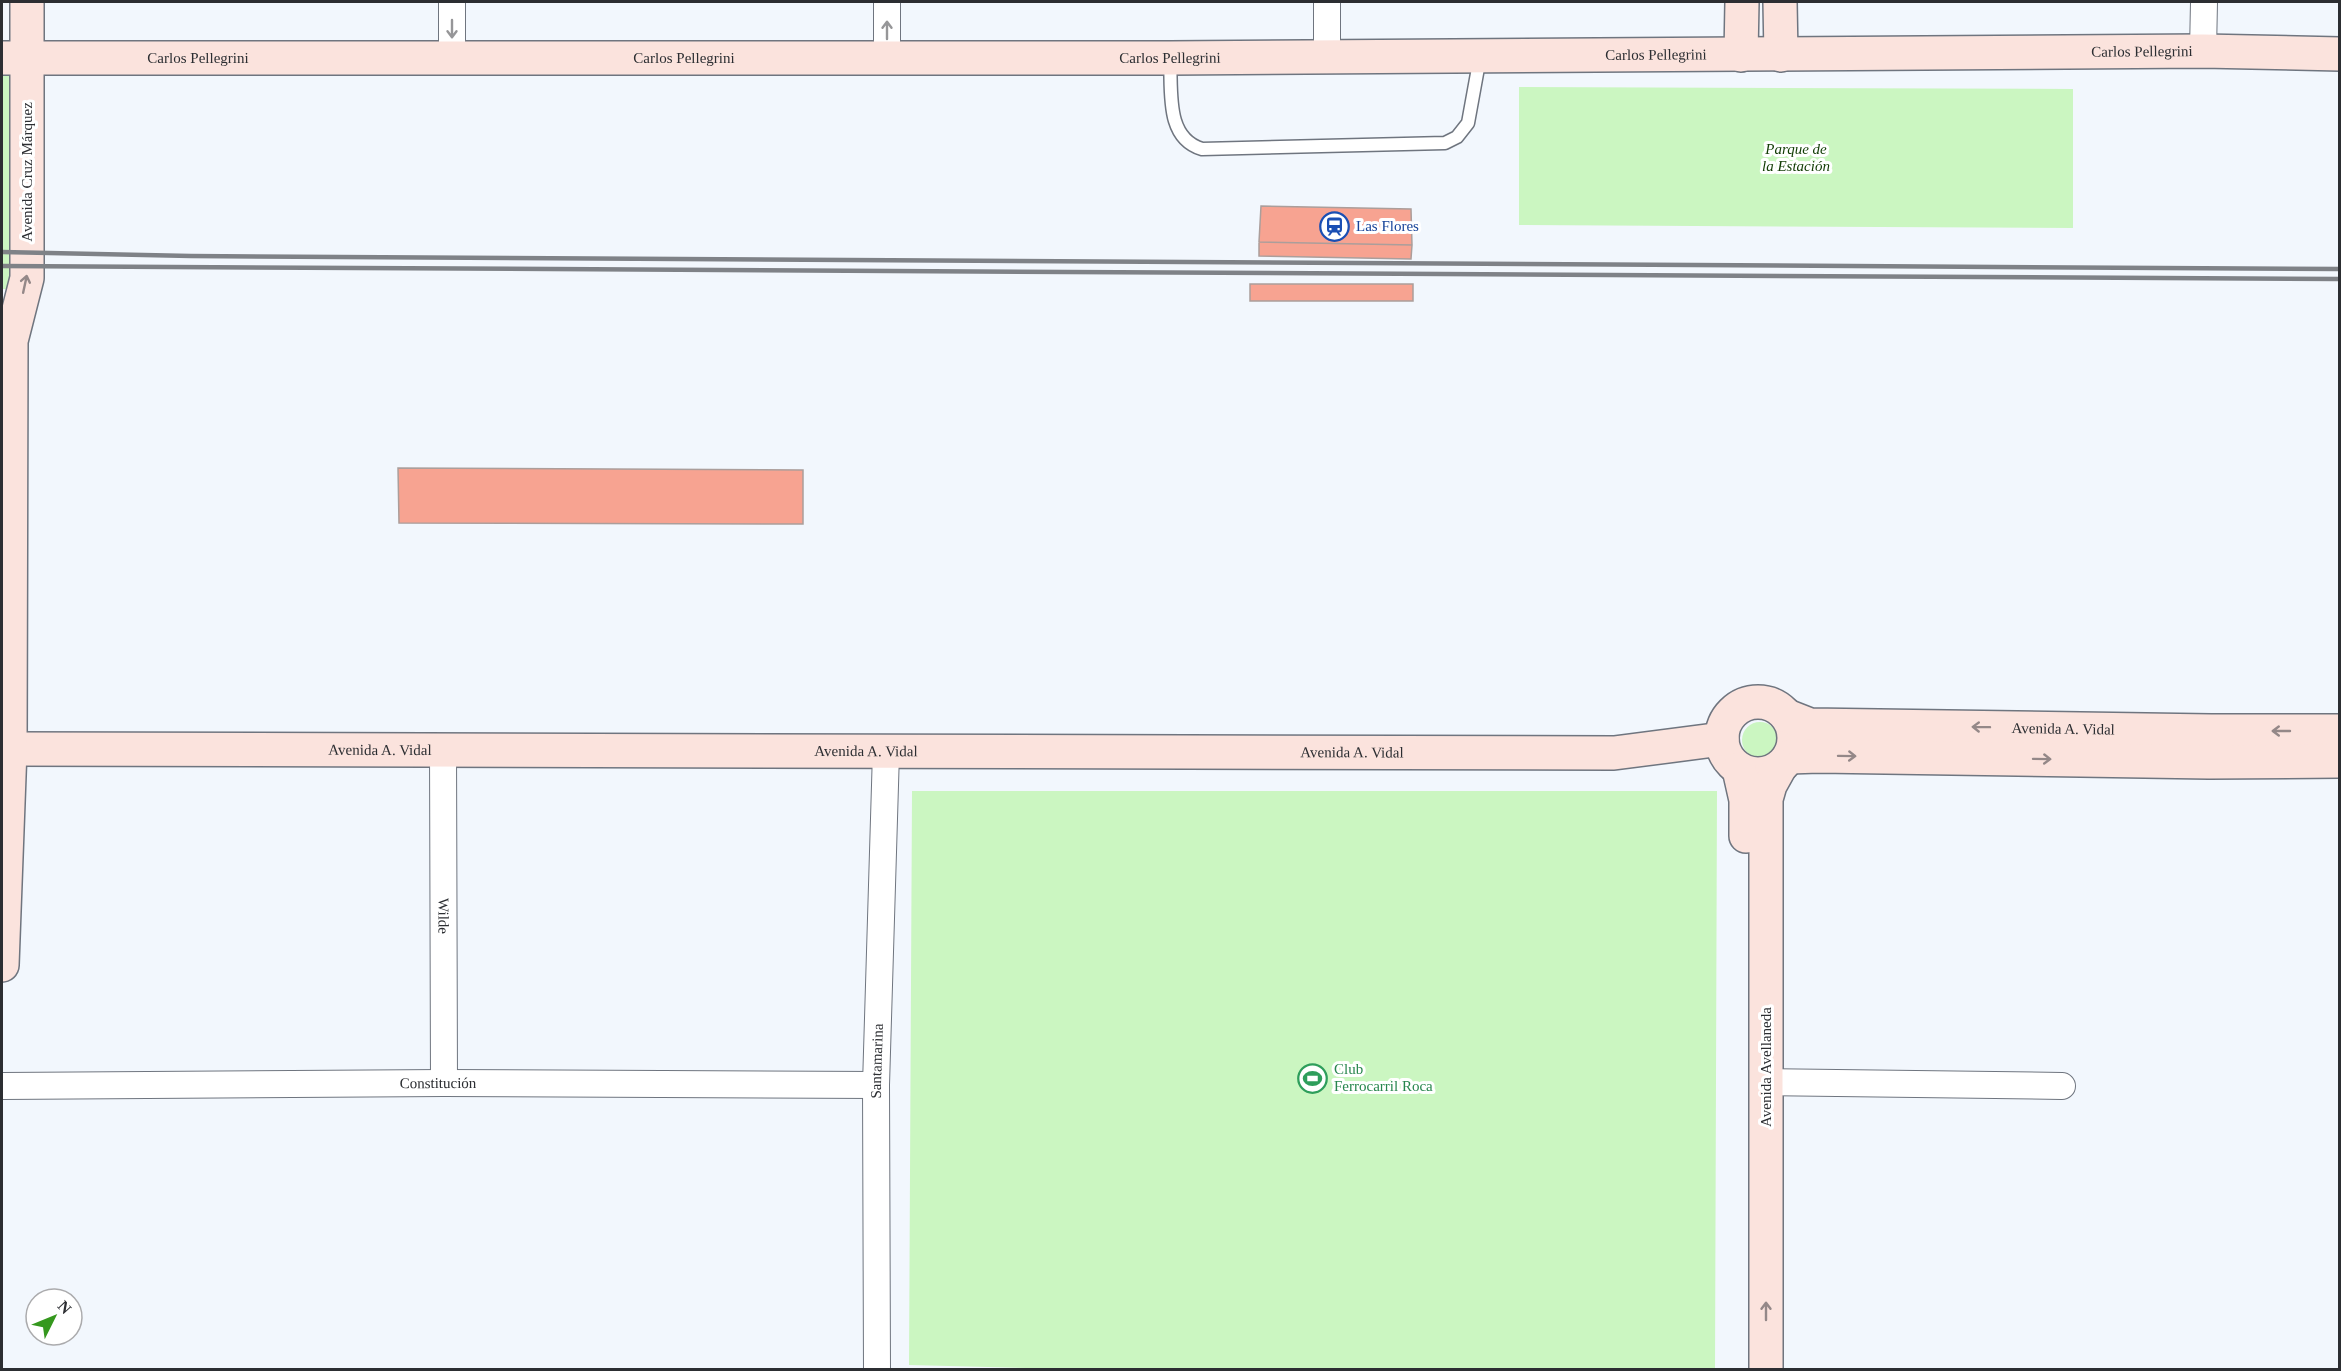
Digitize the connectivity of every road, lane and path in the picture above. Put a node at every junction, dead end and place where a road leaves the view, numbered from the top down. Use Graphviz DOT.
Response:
graph roads {
  1 [pos="27,2"];
  2 [pos="452,2"];
  3 [pos="887,2"];
  4 [pos="1327,2"];
  5 [pos="1742,2"];
  6 [pos="1780,2"];
  7 [pos="2204,2"];
  8 [pos="2204,51"];
  9 [pos="2340,54"];
  10 [pos="1742,55"];
  11 [pos="1781,55"];
  12 [pos="1327,56"];
  13 [pos="1480,56"];
  14 [pos="452,57"];
  15 [pos="14,58"];
  16 [pos="1170,58"];
  17 [pos="887,59"];
  18 [pos="5,334"];
  19 [pos="1786,716"];
  20 [pos="2340,731"];
  21 [pos="1722,739"];
  22 [pos="2210,747"];
  23 [pos="443,748"];
  24 [pos="10,749"];
  25 [pos="886,752"];
  26 [pos="2340,761"];
  27 [pos="1784,762"];
  28 [pos="1739,769"];
  29 [pos="2,965"];
  30 [pos="444,1083"];
  31 [pos="1756,1083"];
  32 [pos="876,1085"];
  33 [pos="2,1086"];
  34 [pos="2061,1086"];
  35 [pos="877,1370"];
  36 [pos="1743,1370"];
  37 [pos="1766,1370"];
  1 -- 15 [label="street, Avenida Cruz Márquez"];
  2 -- 14 [label="street, one-way"];
  17 -- 3 [label="street, one-way"];
  4 -- 12 [label="street"];
  5 -- 10 [label="street"];
  6 -- 11 [label="street"];
  7 -- 8 [label="street"];
  8 -- 9 [label="street, Carlos Pellegrini"];
  8 -- 11 [label="street, Carlos Pellegrini"];
  10 -- 11 [label="street, Carlos Pellegrini"];
  10 -- 13 [label="street, Carlos Pellegrini"];
  12 -- 13 [label="street, Carlos Pellegrini"];
  12 -- 16 [label="street, Carlos Pellegrini"];
  13 -- 16 [label="lane"];
  14 -- 15 [label="street, Carlos Pellegrini"];
  14 -- 17 [label="street, Carlos Pellegrini"];
  18 -- 15 [label="street, Avenida Cruz Márquez, one-way"];
  16 -- 17 [label="street, Carlos Pellegrini"];
  18 -- 24 [label="street, Avenida Cruz Márquez"];
  19 -- 21 [label="street"];
  22 -- 19 [label="street, Avenida A. Vidal, one-way"];
  19 -- 27 [label="street"];
  20 -- 22 [label="street, Avenida A. Vidal, one-way"];
  21 -- 25 [label="street, Avenida A. Vidal"];
  21 -- 28 [label="street"];
  22 -- 26 [label="street, Avenida A. Vidal"];
  27 -- 22 [label="street, Avenida A. Vidal, one-way"];
  23 -- 24 [label="street, Avenida A. Vidal"];
  23 -- 25 [label="street, Avenida A. Vidal"];
  23 -- 30 [label="street, Wilde"];
  24 -- 29 [label="street, Avenida Cruz Márquez"];
  25 -- 32 [label="street, Santamarina"];
  27 -- 28 [label="street"];
  27 -- 31 [label="street, Avenida Avellaneda"];
  28 -- 31 [label="street, Avenida Avellaneda"];
  30 -- 32 [label="street, Constitución"];
  30 -- 33 [label="street, Constitución"];
  31 -- 34 [label="street"];
  31 -- 36 [label="street, Avenida Avellaneda"];
  37 -- 31 [label="street, Avenida Avellaneda, one-way"];
  32 -- 35 [label="street, Santamarina"];
}
